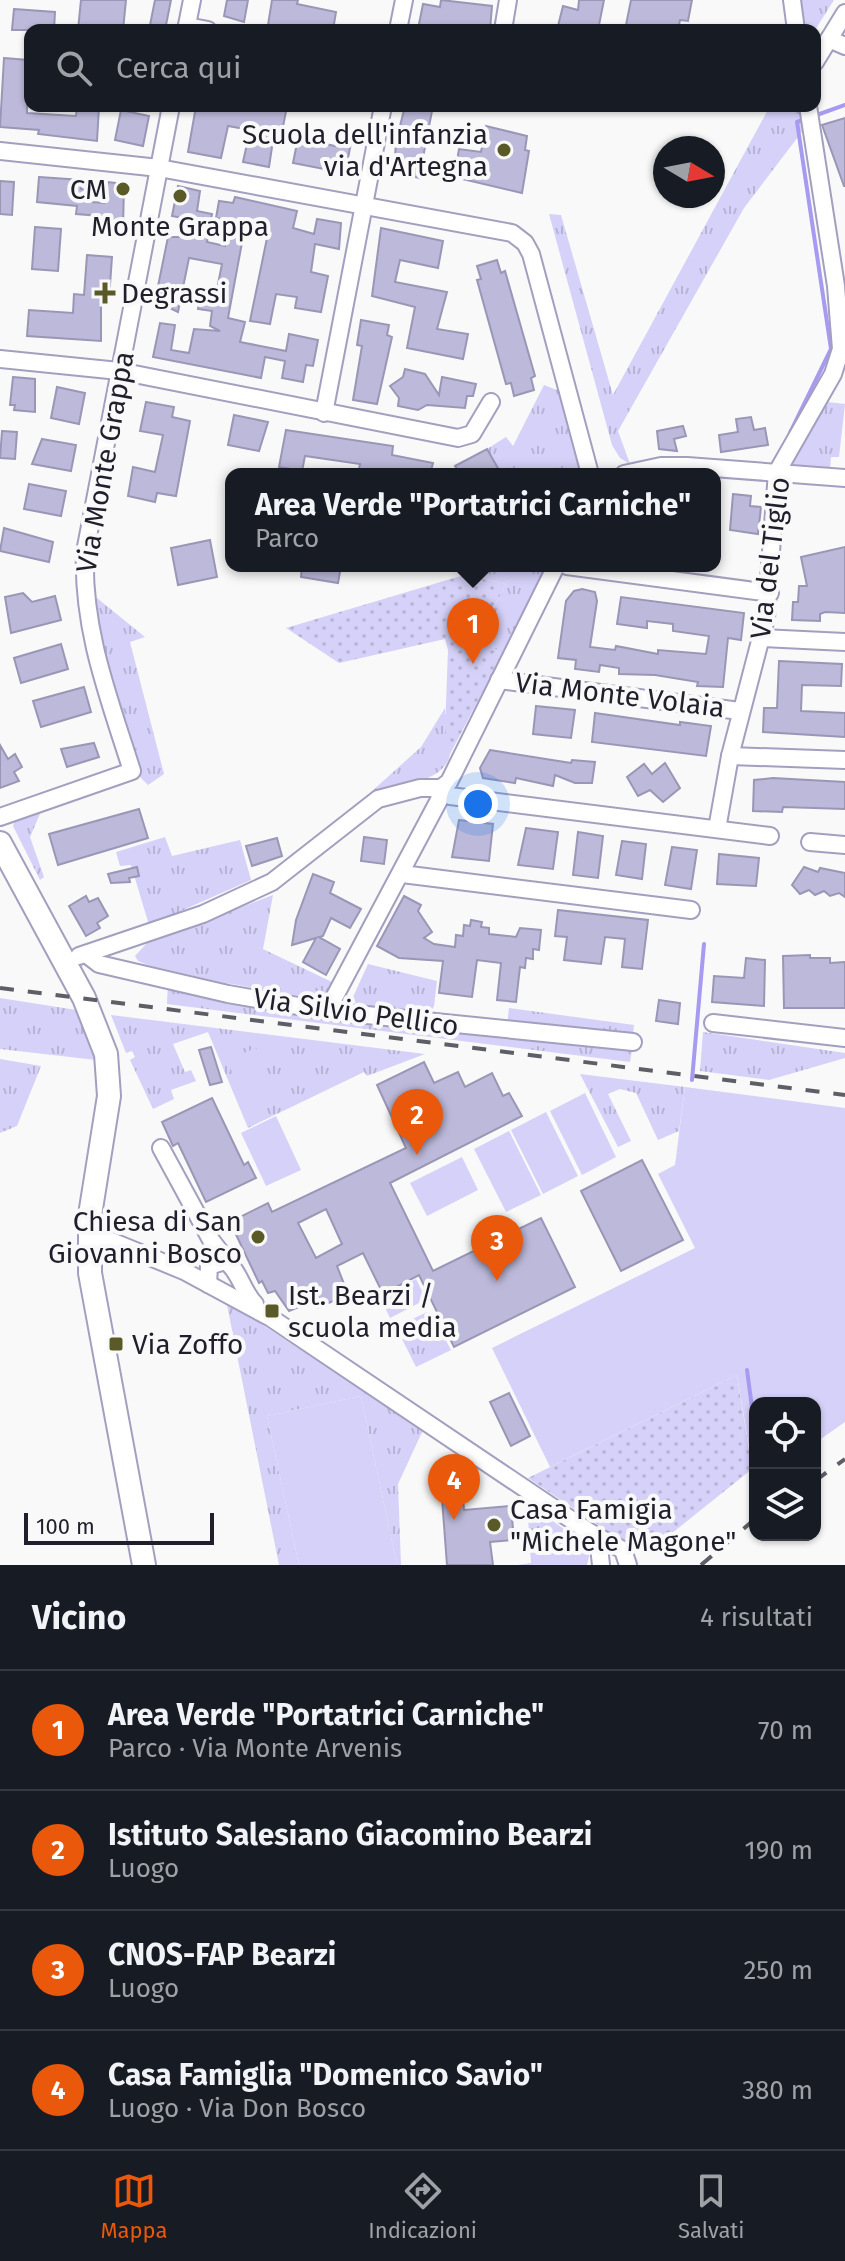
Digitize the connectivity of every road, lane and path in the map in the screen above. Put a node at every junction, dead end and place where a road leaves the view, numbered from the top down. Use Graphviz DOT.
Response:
graph roads {
  1 [pos="192,0"];
  2 [pos="404,0"];
  3 [pos="508,0"];
  4 [pos="792,0"];
  5 [pos="845,13"];
  6 [pos="187,24"];
  7 [pos="399,24"];
  8 [pos="504,24"];
  9 [pos="795,24"];
  10 [pos="829,39"];
  11 [pos="845,46"];
  12 [pos="821,52"];
  13 [pos="170,112"];
  14 [pos="382,112"];
  15 [pos="809,112"];
  16 [pos="0,151"];
  17 [pos="159,168"];
  18 [pos="364,204"];
  19 [pos="842,306"];
  20 [pos="0,359"];
  21 [pos="119,371"];
  22 [pos="491,402"];
  23 [pos="324,413"];
  24 [pos="588,468"];
  25 [pos="662,468"];
  26 [pos="708,468"];
  27 [pos="721,469"];
  28 [pos="777,472"];
  29 [pos="845,478"];
  30 [pos="553,572"];
  31 [pos="612,572"];
  32 [pos="770,593"];
  33 [pos="762,638"];
  34 [pos="845,642"];
  35 [pos="499,680"];
  36 [pos="740,711"];
  37 [pos="730,756"];
  38 [pos="845,760"];
  39 [pos="441,788"];
  40 [pos="0,817"];
  41 [pos="0,825"];
  42 [pos="717,829"];
  43 [pos="770,836"];
  44 [pos="810,842"];
  45 [pos="0,843"];
  46 [pos="845,845"];
  47 [pos="402,874"];
  48 [pos="691,910"];
  49 [pos="121,942"];
  50 [pos="74,958"];
  51 [pos="127,969"];
  52 [pos="327,1011"];
  53 [pos="713,1023"];
  54 [pos="845,1038"];
  55 [pos="633,1042"];
  56 [pos="161,1148"];
  57 [pos="94,1234"];
  58 [pos="211,1240"];
  59 [pos="232,1270"];
  60 [pos="212,1276"];
  61 [pos="271,1318"];
  62 [pos="591,1533"];
  63 [pos="144,1565"];
  64 [pos="601,1565"];
  65 [pos="628,1565"];
  1 -- 6 [label="street"];
  2 -- 7 [label="street"];
  3 -- 8 [label="street"];
  4 -- 9 [label="street"];
  5 -- 10 [label="street"];
  10 -- 11 [label="street"];
  10 -- 12 [label="street"];
  13 -- 17 [label="street, Via Monte Grappa"];
  14 -- 18 [label="street"];
  15 -- 19 [label="street, Via del Tiglio"];
  16 -- 17 [label="street"];
  17 -- 18 [label="street"];
  17 -- 21 [label="street, Via Monte Grappa"];
  18 -- 23 [label="street"];
  18 -- 24 [label="street"];
  19 -- 28 [label="street, Via del Tiglio"];
  20 -- 21 [label="street"];
  21 -- 23 [label="street"];
  21 -- 40 [label="street, Via Monte Grappa"];
  22 -- 23 [label="street"];
  25 -- 26 [label="street"];
  27 -- 28 [label="street"];
  28 -- 29 [label="street"];
  28 -- 32 [label="street, Via del Tiglio"];
  30 -- 35 [label="street"];
  31 -- 32 [label="street"];
  32 -- 33 [label="street, Via del Tiglio"];
  33 -- 34 [label="street"];
  33 -- 36 [label="street, Via del Tiglio"];
  35 -- 36 [label="street, Via Monte Volaia"];
  35 -- 39 [label="street"];
  36 -- 37 [label="street, Via del Tiglio"];
  37 -- 38 [label="street"];
  37 -- 42 [label="street, Via del Tiglio"];
  39 -- 42 [label="street"];
  39 -- 47 [label="street"];
  39 -- 49 [label="street"];
  41 -- 50 [label="street"];
  42 -- 43 [label="street"];
  44 -- 46 [label="street"];
  45 -- 50 [label="street"];
  47 -- 48 [label="street"];
  47 -- 52 [label="street"];
  49 -- 50 [label="street"];
  49 -- 51 [label="street"];
  50 -- 51 [label="street, Via Silvio Pellico"];
  50 -- 57 [label="street"];
  50 -- 57 [label="street"];
  51 -- 52 [label="street, Via Silvio Pellico"];
  52 -- 55 [label="street, Via Silvio Pellico"];
  53 -- 54 [label="street"];
  56 -- 58 [label="street"];
  57 -- 60 [label="street"];
  57 -- 63 [label="street"];
  58 -- 59 [label="street"];
  58 -- 60 [label="street"];
  59 -- 60 [label="street"];
  59 -- 60 [label="street"];
  59 -- 61 [label="street"];
  60 -- 61 [label="street"];
  61 -- 62 [label="street"];
  62 -- 64 [label="street"];
  62 -- 65 [label="street"];
}
